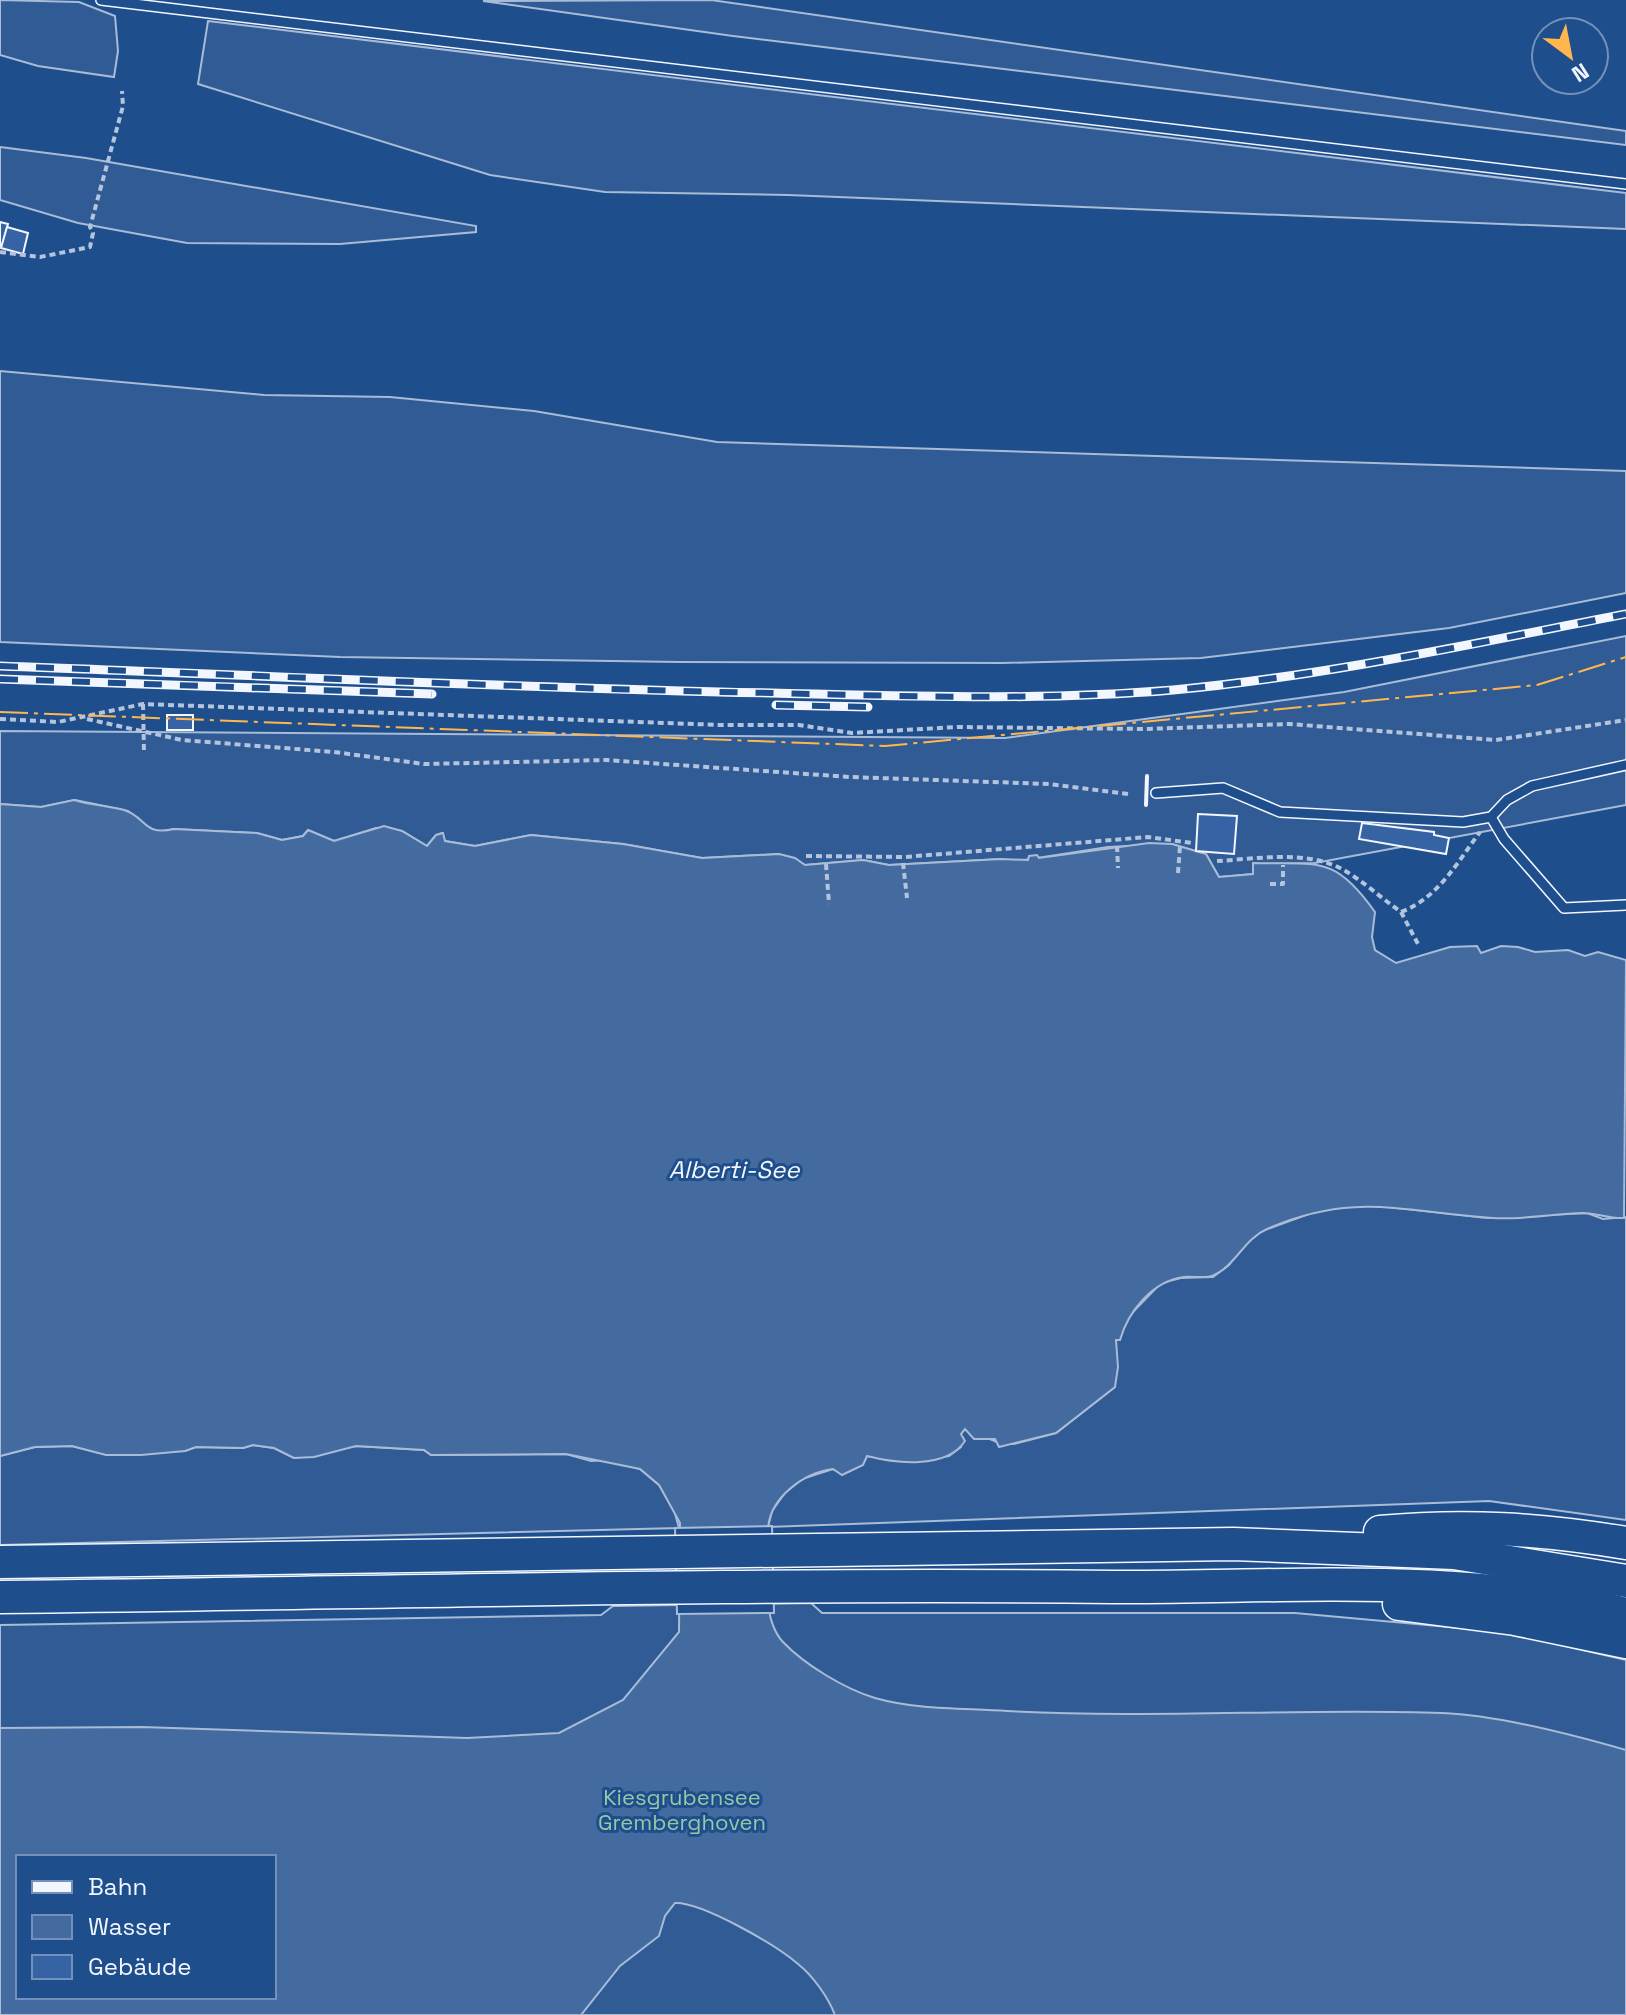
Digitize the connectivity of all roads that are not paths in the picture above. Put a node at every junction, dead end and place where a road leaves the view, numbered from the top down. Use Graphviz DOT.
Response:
graph roads {
  1 [pos="101,0"];
  2 [pos="1626,184"];
  3 [pos="1626,765"];
  4 [pos="1156,793"];
  5 [pos="1491,817"];
  6 [pos="1626,905"];
  7 [pos="1626,1543"];
  8 [pos="1233,1544"];
  9 [pos="0,1562"];
  10 [pos="1626,1581"];
  11 [pos="1220,1588"];
  12 [pos="0,1597"];
  13 [pos="1626,1614"];
  14 [pos="1626,1642"];
  1 -- 2 [label="lane"];
  3 -- 5 [label="lane"];
  4 -- 5 [label="lane"];
  5 -- 6 [label="lane"];
  7 -- 8 [label="highway"];
  8 -- 9 [label="highway"];
  8 -- 10 [label="highway"];
  11 -- 12 [label="highway"];
  11 -- 13 [label="highway"];
  11 -- 14 [label="highway"];
}
